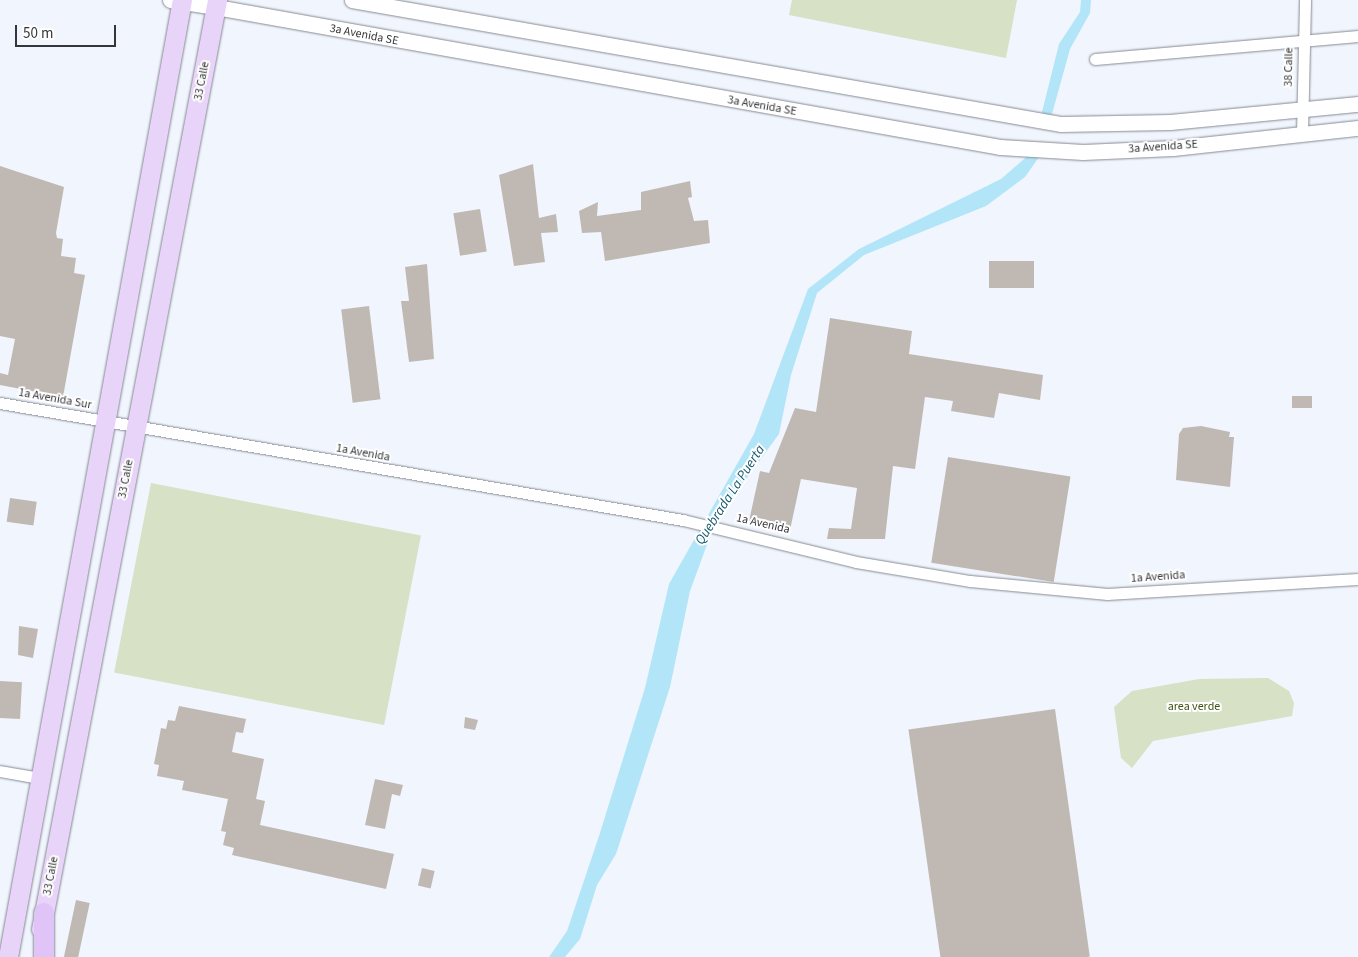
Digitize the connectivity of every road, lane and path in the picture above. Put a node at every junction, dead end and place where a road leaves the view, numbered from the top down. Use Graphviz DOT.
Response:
graph roads {
  1 [pos="352,0"];
  2 [pos="1304,0"];
  3 [pos="178,1"];
  4 [pos="217,3"];
  5 [pos="1358,36"];
  6 [pos="1304,38"];
  7 [pos="1095,59"];
  8 [pos="1358,104"];
  9 [pos="1302,109"];
  10 [pos="1358,128"];
  11 [pos="1302,134"];
  12 [pos="0,403"];
  13 [pos="106,422"];
  14 [pos="136,428"];
  15 [pos="1358,579"];
  16 [pos="0,771"];
  17 [pos="38,778"];
  18 [pos="44,913"];
  19 [pos="8,957"];
  20 [pos="35,957"];
  21 [pos="44,957"];
  1 -- 9 [label="street, 3a Avenida SE"];
  2 -- 6 [label="street, 38 Calle"];
  3 -- 4 [label="main road, 3a Avenida SE"];
  3 -- 13 [label="main road"];
  4 -- 11 [label="street, 3a Avenida SE"];
  4 -- 14 [label="main road, 33 Calle"];
  5 -- 6 [label="street"];
  6 -- 7 [label="street"];
  6 -- 9 [label="street, 38 Calle"];
  8 -- 9 [label="street, 3a Avenida SE"];
  9 -- 11 [label="street, 38 Calle"];
  10 -- 11 [label="street, 3a Avenida SE"];
  12 -- 13 [label="street, 1a Avenida Sur"];
  13 -- 14 [label="street, 1a Avenida"];
  13 -- 17 [label="main road"];
  14 -- 15 [label="street, 1a Avenida"];
  14 -- 18 [label="main road, 33 Calle"];
  16 -- 17 [label="street"];
  17 -- 19 [label="main road"];
  18 -- 20 [label="main road, 33 Calle"];
  18 -- 21 [label="highway"];
}
